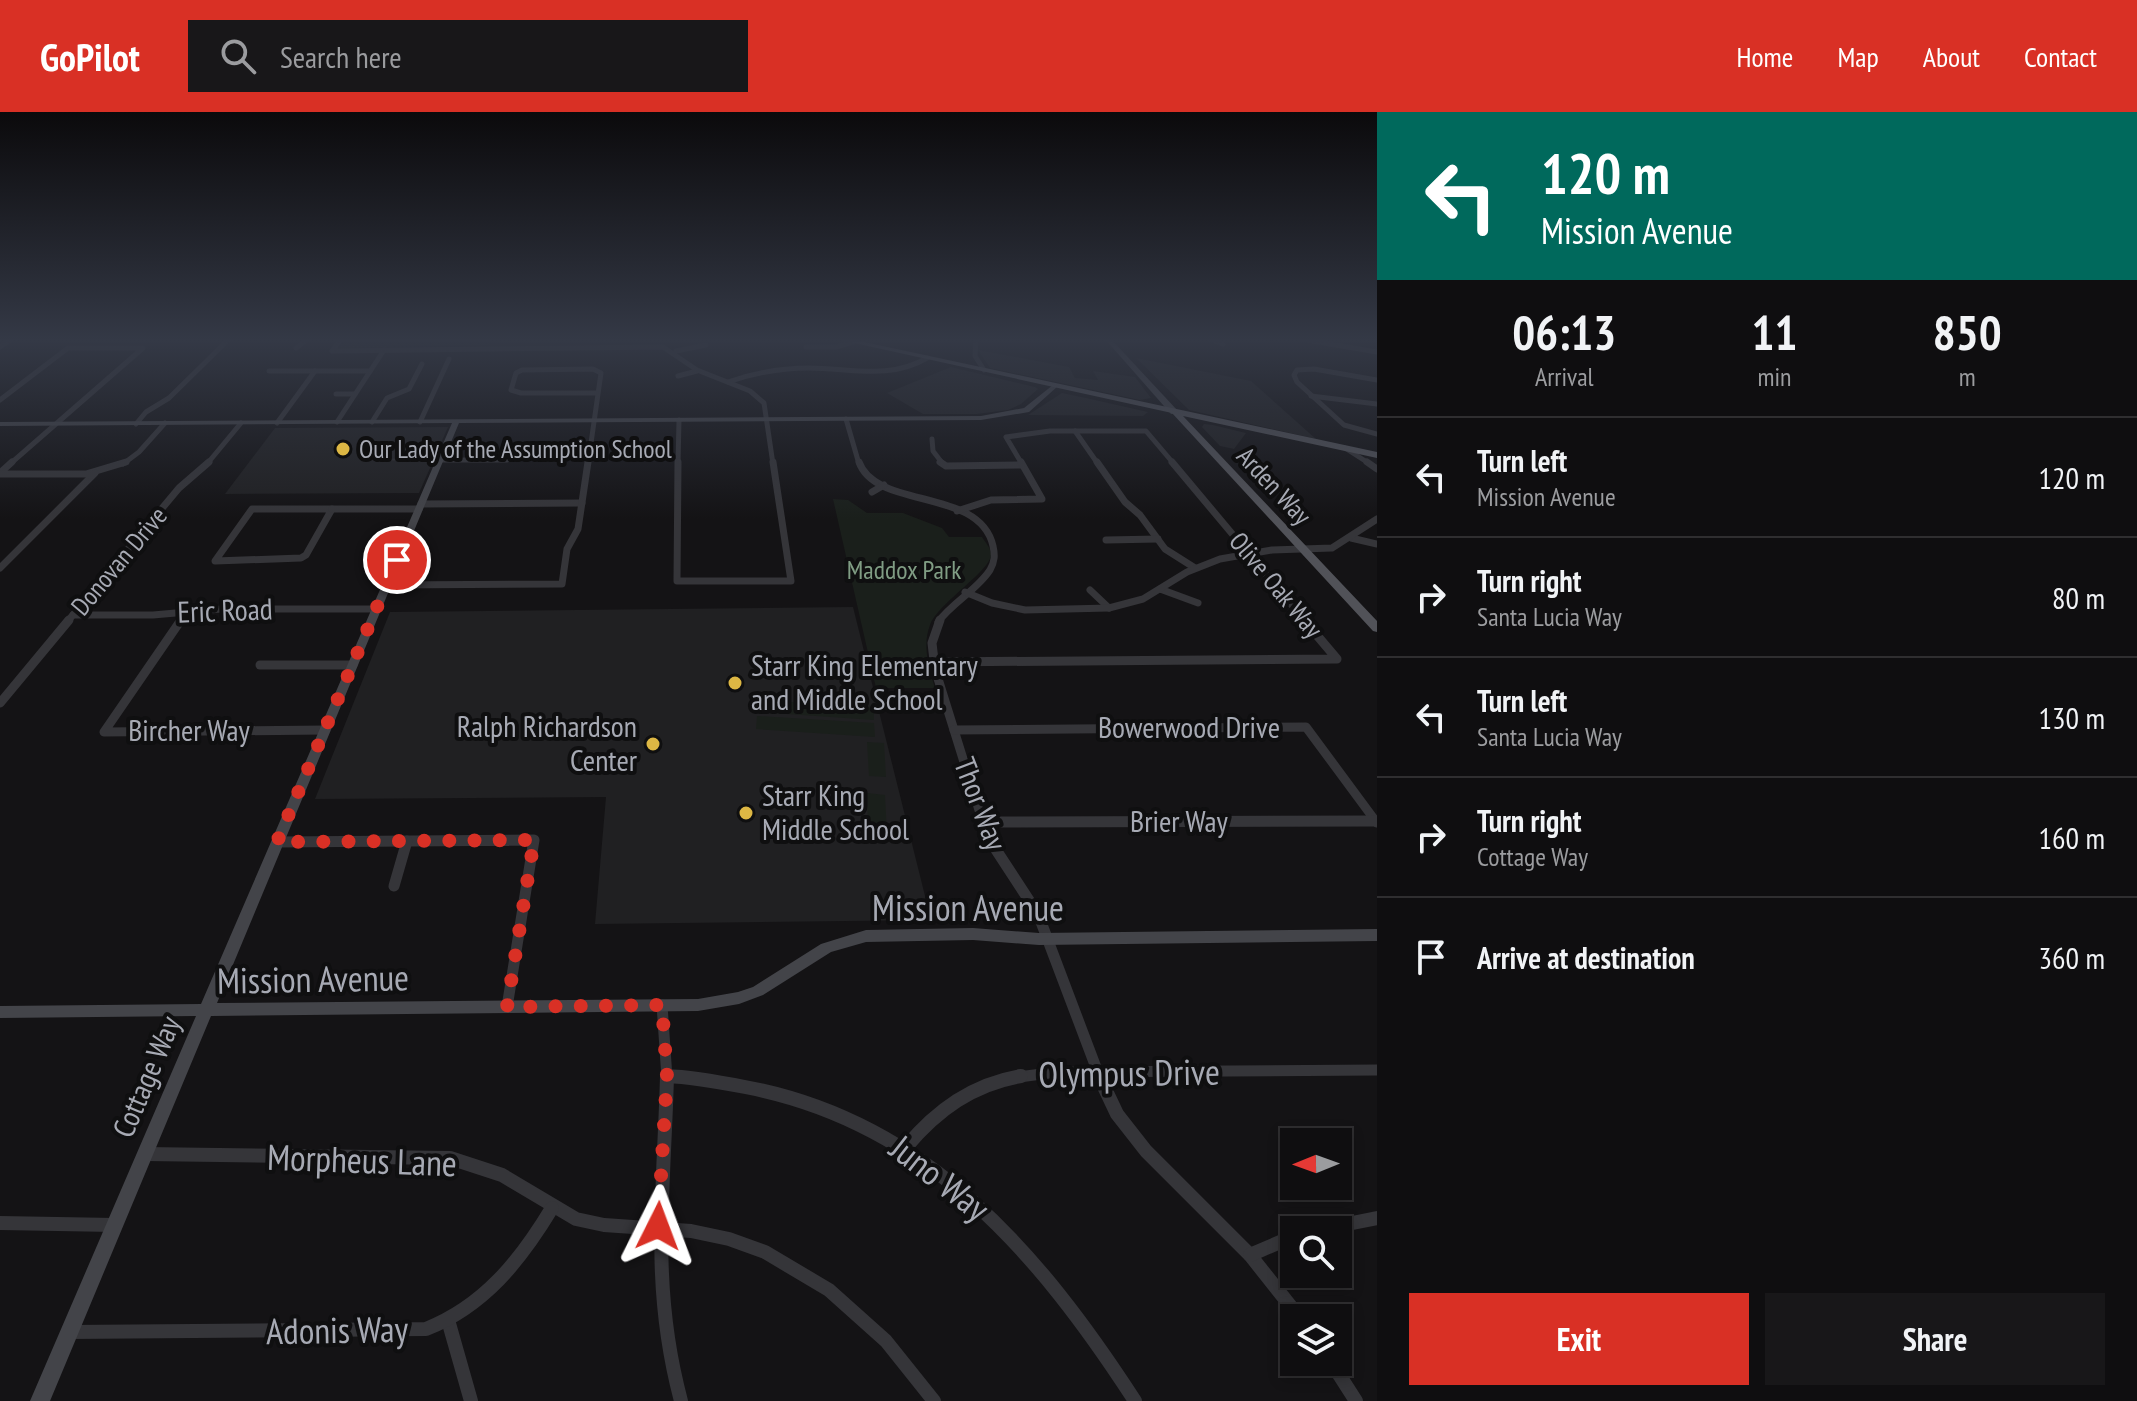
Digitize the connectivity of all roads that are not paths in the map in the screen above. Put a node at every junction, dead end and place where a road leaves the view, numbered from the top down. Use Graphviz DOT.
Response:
graph roads {
  1 [pos="84,399"];
  2 [pos="167,399"];
  3 [pos="294,399"];
  4 [pos="352,399"];
  5 [pos="386,399"];
  6 [pos="431,399"];
  7 [pos="596,399"];
  8 [pos="761,399"];
  9 [pos="1040,399"];
  10 [pos="1115,399"];
  11 [pos="1157,399"];
  12 [pos="1163,399"];
  13 [pos="1315,399"];
  14 [pos="1337,399"];
  15 [pos="1137,404"];
  16 [pos="1377,404"];
  17 [pos="1174,412"];
  18 [pos="846,419"];
  19 [pos="679,420"];
  20 [pos="768,420"];
  21 [pos="1214,420"];
  22 [pos="594,421"];
  23 [pos="337,422"];
  24 [pos="372,422"];
  25 [pos="420,422"];
  26 [pos="456,422"];
  27 [pos="165,423"];
  28 [pos="241,423"];
  29 [pos="277,423"];
  30 [pos="0,424"];
  31 [pos="56,424"];
  32 [pos="136,424"];
  33 [pos="1192,430"];
  34 [pos="1075,431"];
  35 [pos="1377,434"];
  36 [pos="932,439"];
  37 [pos="1345,448"];
  38 [pos="1377,455"];
  39 [pos="439,460"];
  40 [pos="507,460"];
  41 [pos="1022,465"];
  42 [pos="1377,469"];
  43 [pos="0,473"];
  44 [pos="95,473"];
  45 [pos="884,485"];
  46 [pos="872,492"];
  47 [pos="582,503"];
  48 [pos="420,507"];
  49 [pos="332,509"];
  50 [pos="957,511"];
  51 [pos="1377,519"];
  52 [pos="1351,538"];
  53 [pos="1158,539"];
  54 [pos="1106,540"];
  55 [pos="1377,544"];
  56 [pos="1304,550"];
  57 [pos="1248,553"];
  58 [pos="0,568"];
  59 [pos="1195,568"];
  60 [pos="387,585"];
  61 [pos="1160,589"];
  62 [pos="1090,590"];
  63 [pos="965,592"];
  64 [pos="1198,603"];
  65 [pos="1109,608"];
  66 [pos="377,609"];
  67 [pos="187,612"];
  68 [pos="73,615"];
  69 [pos="1377,628"];
  70 [pos="933,662"];
  71 [pos="260,665"];
  72 [pos="353,665"];
  73 [pos="0,703"];
  74 [pos="325,730"];
  75 [pos="954,730"];
  76 [pos="983,822"];
  77 [pos="1376,822"];
  78 [pos="407,841"];
  79 [pos="277,842"];
  80 [pos="394,886"];
  81 [pos="1377,935"];
  82 [pos="1049,939"];
  83 [pos="662,1005"];
  84 [pos="507,1007"];
  85 [pos="206,1010"];
  86 [pos="0,1012"];
  87 [pos="1377,1070"];
  88 [pos="1097,1072"];
  89 [pos="667,1076"];
  90 [pos="906,1147"];
  91 [pos="145,1154"];
  92 [pos="552,1208"];
  93 [pos="1377,1218"];
  94 [pos="0,1223"];
  95 [pos="1352,1223"];
  96 [pos="115,1225"];
  97 [pos="658,1226"];
  98 [pos="1280,1242"];
  99 [pos="1250,1255"];
  100 [pos="1289,1304"];
  101 [pos="448,1320"];
  102 [pos="69,1332"];
  103 [pos="1340,1376"];
  104 [pos="40,1401"];
  105 [pos="471,1401"];
  106 [pos="681,1401"];
  107 [pos="934,1401"];
  108 [pos="1135,1401"];
  109 [pos="1356,1401"];
  1 -- 31 [label="street"];
  2 -- 32 [label="street"];
  3 -- 29 [label="street"];
  4 -- 23 [label="street"];
  5 -- 24 [label="street"];
  6 -- 25 [label="street"];
  7 -- 22 [label="street"];
  8 -- 20 [label="street"];
  9 -- 18 [label="street"];
  10 -- 15 [label="main road"];
  11 -- 15 [label="street"];
  12 -- 17 [label="street, Arden Way"];
  13 -- 35 [label="street"];
  14 -- 16 [label="street"];
  15 -- 17 [label="main road"];
  17 -- 21 [label="main road"];
  17 -- 33 [label="main road, Arden Way"];
  18 -- 20 [label="street"];
  18 -- 45 [label="street, Thor Way"];
  19 -- 20 [label="street"];
  19 -- 20 [label="street"];
  19 -- 22 [label="street"];
  21 -- 33 [label="main road"];
  21 -- 37 [label="main road"];
  22 -- 26 [label="street"];
  22 -- 47 [label="street"];
  23 -- 24 [label="street"];
  23 -- 29 [label="street"];
  24 -- 25 [label="street"];
  25 -- 26 [label="street"];
  26 -- 39 [label="street, Cottage Way"];
  27 -- 28 [label="street"];
  27 -- 32 [label="street"];
  27 -- 44 [label="street"];
  28 -- 29 [label="street"];
  28 -- 68 [label="street, Donovan Drive"];
  30 -- 31 [label="street"];
  31 -- 32 [label="street"];
  31 -- 43 [label="street"];
  33 -- 56 [label="main road, Arden Way"];
  34 -- 41 [label="street, Olive Oak Way"];
  34 -- 53 [label="street"];
  34 -- 57 [label="street, Olive Oak Way"];
  36 -- 41 [label="street"];
  37 -- 38 [label="main road"];
  37 -- 42 [label="street"];
  39 -- 40 [label="street"];
  39 -- 48 [label="street, Cottage Way"];
  41 -- 50 [label="street, Olive Oak Way"];
  43 -- 44 [label="street"];
  44 -- 58 [label="street"];
  45 -- 46 [label="street"];
  45 -- 50 [label="street, Thor Way"];
  47 -- 48 [label="street"];
  47 -- 60 [label="street"];
  48 -- 49 [label="street"];
  48 -- 60 [label="street, Cottage Way"];
  49 -- 49 [label="street"];
  50 -- 63 [label="street, Thor Way"];
  51 -- 52 [label="street"];
  52 -- 55 [label="street"];
  52 -- 56 [label="street"];
  53 -- 54 [label="street"];
  53 -- 59 [label="street"];
  56 -- 57 [label="street"];
  56 -- 69 [label="main road, Arden Way"];
  57 -- 59 [label="street"];
  57 -- 70 [label="street, Olive Oak Way"];
  59 -- 61 [label="street"];
  60 -- 66 [label="street, Cottage Way"];
  61 -- 64 [label="street"];
  61 -- 65 [label="street"];
  62 -- 65 [label="street"];
  63 -- 65 [label="street"];
  63 -- 70 [label="street, Thor Way"];
  66 -- 67 [label="street, Eric Road"];
  66 -- 72 [label="street, Cottage Way"];
  67 -- 68 [label="street, Eric Road"];
  67 -- 74 [label="street, Bircher Way"];
  68 -- 73 [label="street, Donovan Drive"];
  70 -- 75 [label="street, Thor Way"];
  71 -- 72 [label="street"];
  72 -- 74 [label="street, Cottage Way"];
  74 -- 79 [label="street, Cottage Way"];
  75 -- 76 [label="street, Thor Way"];
  75 -- 77 [label="street, Bowerwood Drive"];
  76 -- 77 [label="street, Brier Way"];
  76 -- 82 [label="street, Thor Way"];
  78 -- 79 [label="street"];
  78 -- 80 [label="street"];
  78 -- 84 [label="street"];
  79 -- 85 [label="street, Cottage Way"];
  81 -- 82 [label="street, Mission Avenue"];
  82 -- 83 [label="street, Mission Avenue"];
  82 -- 88 [label="street, Thor Way"];
  83 -- 84 [label="street, Mission Avenue"];
  83 -- 89 [label="street"];
  84 -- 85 [label="street, Mission Avenue"];
  85 -- 86 [label="street, Mission Avenue"];
  85 -- 91 [label="street, Cottage Way"];
  87 -- 88 [label="street, Olympus Drive"];
  88 -- 90 [label="street, Olympus Drive"];
  88 -- 99 [label="street, Thor Way"];
  89 -- 90 [label="street, Juno Way"];
  89 -- 97 [label="street"];
  90 -- 108 [label="street, Juno Way"];
  91 -- 92 [label="street, Morpheus Lane"];
  91 -- 96 [label="street, Cottage Way"];
  92 -- 97 [label="street, Morpheus Lane"];
  92 -- 101 [label="street, Adonis Way"];
  93 -- 95 [label="street"];
  94 -- 96 [label="street"];
  96 -- 102 [label="street, Cottage Way"];
  97 -- 106 [label="street"];
  97 -- 107 [label="street, Morpheus Lane"];
  98 -- 99 [label="street"];
  99 -- 100 [label="street, Thor Way"];
  101 -- 102 [label="street, Adonis Way"];
  101 -- 105 [label="street"];
  102 -- 104 [label="street, Cottage Way"];
  103 -- 109 [label="street"];
}
